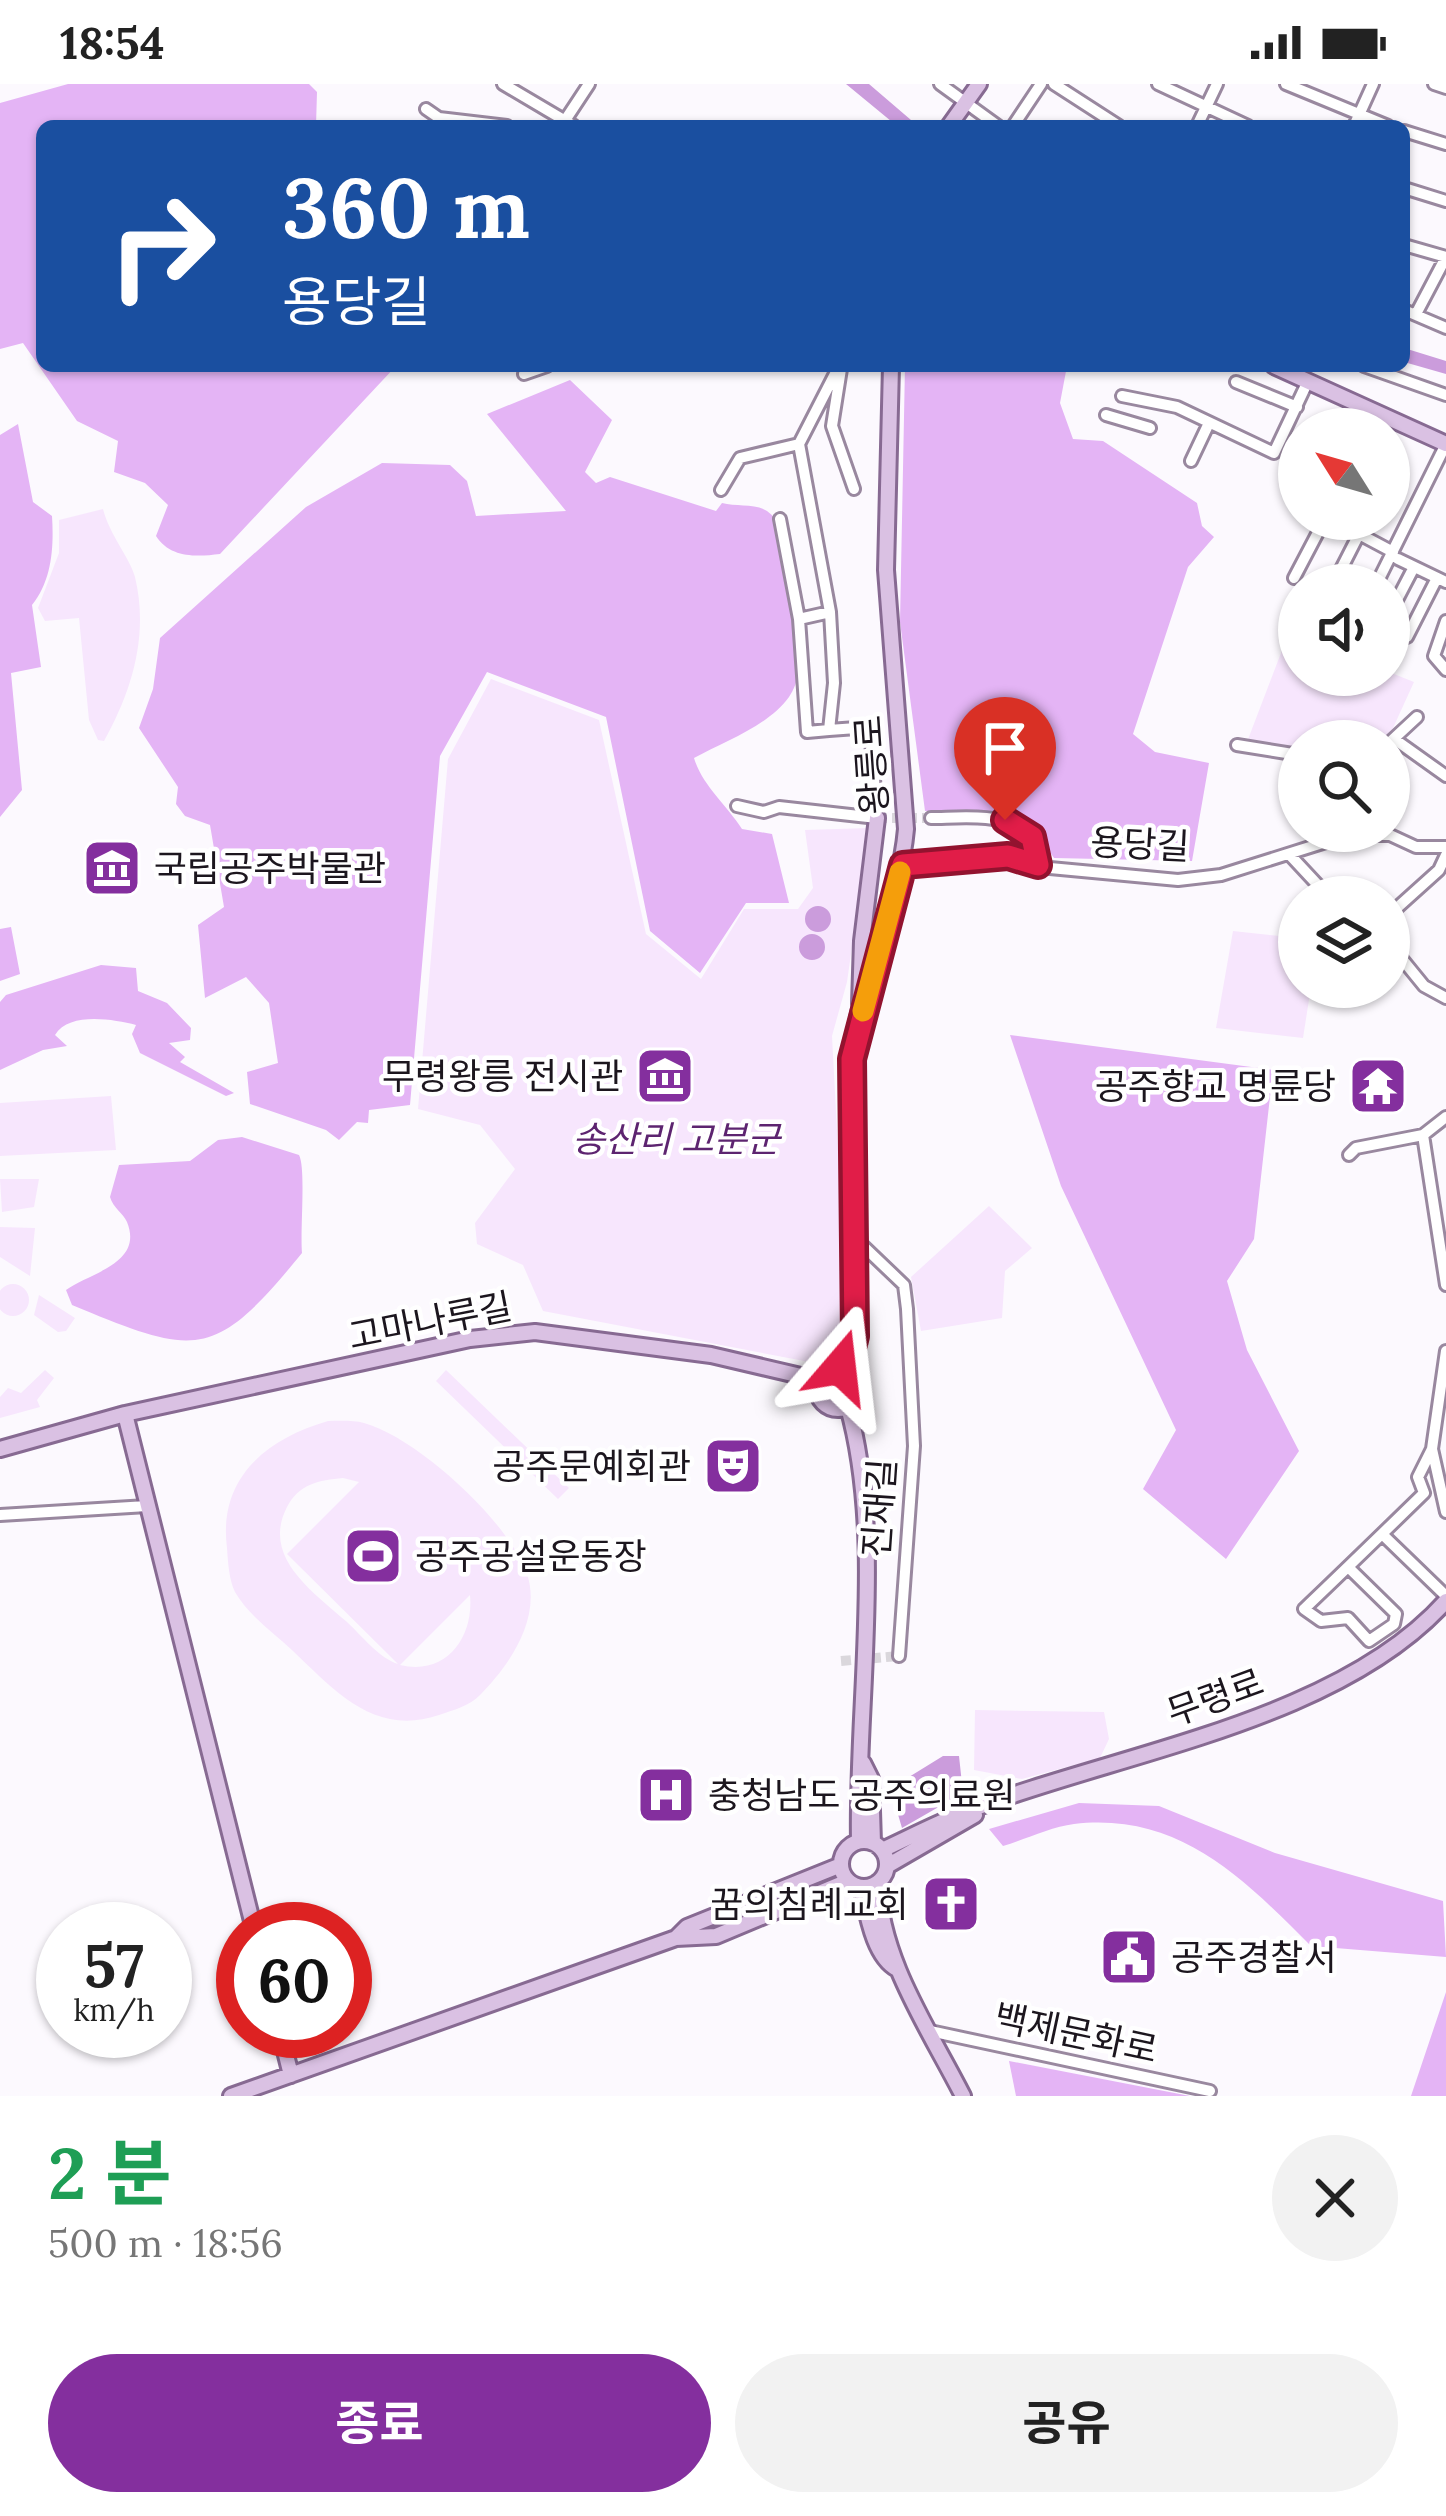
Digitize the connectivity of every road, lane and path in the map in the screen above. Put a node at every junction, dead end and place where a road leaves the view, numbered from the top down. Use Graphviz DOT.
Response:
graph roads {
  1 [pos="503,84"];
  2 [pos="589,84"];
  3 [pos="940,84"];
  4 [pos="979,84"];
  5 [pos="1041,84"];
  6 [pos="1054,84"];
  7 [pos="1158,84"];
  8 [pos="1217,84"];
  9 [pos="1286,84"];
  10 [pos="1373,84"];
  11 [pos="1434,84"];
  12 [pos="1446,88"];
  13 [pos="1206,107"];
  14 [pos="426,109"];
  15 [pos="958,114"];
  16 [pos="456,120"];
  17 [pos="557,120"];
  18 [pos="563,120"];
  19 [pos="1017,120"];
  20 [pos="1110,120"];
  21 [pos="1200,120"];
  22 [pos="1235,120"];
  23 [pos="1354,120"];
  24 [pos="1356,120"];
  25 [pos="1410,133"];
  26 [pos="1446,144"];
  27 [pos="1410,190"];
  28 [pos="1446,201"];
  29 [pos="1410,246"];
  30 [pos="1446,257"];
  31 [pos="1410,312"];
  32 [pos="1446,328"];
  33 [pos="530,372"];
  34 [pos="837,372"];
  35 [pos="839,372"];
  36 [pos="890,372"];
  37 [pos="1288,372"];
  38 [pos="1381,372"];
  39 [pos="524,374"];
  40 [pos="1308,381"];
  41 [pos="1236,382"];
  42 [pos="1446,395"];
  43 [pos="1122,396"];
  44 [pos="1141,401"];
  45 [pos="1297,407"];
  46 [pos="1368,408"];
  47 [pos="1106,415"];
  48 [pos="1209,423"];
  49 [pos="1410,427"];
  50 [pos="1134,428"];
  51 [pos="1150,428"];
  52 [pos="1446,444"];
  53 [pos="799,445"];
  54 [pos="1191,461"];
  55 [pos="854,489"];
  56 [pos="722,490"];
  57 [pos="780,519"];
  58 [pos="1370,540"];
  59 [pos="1396,555"];
  60 [pos="1390,564"];
  61 [pos="1414,567"];
  62 [pos="1410,575"];
  63 [pos="1442,580"];
  64 [pos="830,612"];
  65 [pos="799,619"];
  66 [pos="1446,621"];
  67 [pos="1410,632"];
  68 [pos="1446,670"];
  69 [pos="1417,717"];
  70 [pos="1410,724"];
  71 [pos="829,730"];
  72 [pos="1237,745"];
  73 [pos="1278,752"];
  74 [pos="1410,753"];
  75 [pos="1446,776"];
  76 [pos="737,806"];
  77 [pos="877,818"];
  78 [pos="931,818"];
  79 [pos="1446,851"];
  80 [pos="1289,854"];
  81 [pos="903,865"];
  82 [pos="1038,865"];
  83 [pos="1309,876"];
  84 [pos="1410,896"];
  85 [pos="1410,965"];
  86 [pos="1446,998"];
  87 [pos="861,1018"];
  88 [pos="1446,1117"];
  89 [pos="1423,1135"];
  90 [pos="1349,1155"];
  91 [pos="1446,1186"];
  92 [pos="1433,1194"];
  93 [pos="856,1240"];
  94 [pos="1446,1285"];
  95 [pos="1446,1351"];
  96 [pos="847,1369"];
  97 [pos="818,1380"];
  98 [pos="848,1407"];
  99 [pos="125,1414"];
  100 [pos="0,1449"];
  101 [pos="1432,1449"];
  102 [pos="147,1506"];
  103 [pos="1446,1512"];
  104 [pos="0,1515"];
  105 [pos="1382,1534"];
  106 [pos="1348,1567"];
  107 [pos="1446,1598"];
  108 [pos="899,1656"];
  109 [pos="983,1808"];
  110 [pos="871,1845"];
  111 [pos="841,1865"];
  112 [pos="886,1866"];
  113 [pos="878,1882"];
  114 [pos="855,1884"];
  115 [pos="247,1902"];
  116 [pos="676,1938"];
  117 [pos="898,1969"];
  118 [pos="930,2031"];
  119 [pos="287,2058"];
  120 [pos="291,2075"];
  121 [pos="1210,2091"];
  122 [pos="231,2096"];
  123 [pos="963,2096"];
  1 -- 17 [label="street"];
  2 -- 18 [label="street"];
  3 -- 15 [label="street"];
  4 -- 15 [label="main road"];
  5 -- 19 [label="street"];
  6 -- 20 [label="street"];
  7 -- 13 [label="street"];
  8 -- 13 [label="street"];
  9 -- 23 [label="street"];
  10 -- 24 [label="street"];
  11 -- 12 [label="street"];
  13 -- 21 [label="street"];
  13 -- 22 [label="street"];
  14 -- 16 [label="street"];
  25 -- 26 [label="street"];
  27 -- 28 [label="street"];
  29 -- 30 [label="street"];
  30 -- 31 [label="street"];
  31 -- 32 [label="street"];
  33 -- 39 [label="street"];
  34 -- 53 [label="street"];
  35 -- 55 [label="street"];
  36 -- 81 [label="main road, 왕릉로"];
  37 -- 40 [label="main road"];
  38 -- 42 [label="street"];
  40 -- 45 [label="street"];
  40 -- 46 [label="main road"];
  41 -- 45 [label="street"];
  43 -- 44 [label="street"];
  44 -- 48 [label="street"];
  44 -- 50 [label="street"];
  45 -- 48 [label="street"];
  47 -- 50 [label="street"];
  48 -- 54 [label="street"];
  49 -- 52 [label="main road"];
  50 -- 51 [label="street"];
  52 -- 59 [label="street"];
  53 -- 56 [label="street"];
  53 -- 64 [label="street"];
  57 -- 65 [label="street"];
  58 -- 59 [label="street"];
  59 -- 60 [label="street"];
  59 -- 61 [label="street"];
  61 -- 62 [label="street"];
  61 -- 63 [label="street"];
  63 -- 67 [label="street"];
  64 -- 65 [label="street"];
  64 -- 71 [label="street"];
  65 -- 71 [label="street"];
  66 -- 68 [label="street"];
  69 -- 70 [label="street"];
  71 -- 77 [label="street"];
  72 -- 73 [label="street"];
  74 -- 75 [label="street"];
  76 -- 77 [label="street"];
  77 -- 87 [label="main road"];
  78 -- 82 [label="street, 용당길"];
  79 -- 80 [label="street, 용당길"];
  79 -- 84 [label="street, 용당길"];
  80 -- 82 [label="street, 용당길"];
  80 -- 83 [label="street"];
  81 -- 82 [label="street, 용당길"];
  81 -- 87 [label="main road, 왕릉로"];
  85 -- 86 [label="street"];
  87 -- 93 [label="main road, 왕릉로"];
  88 -- 89 [label="street"];
  89 -- 90 [label="street"];
  89 -- 92 [label="street"];
  91 -- 92 [label="street"];
  92 -- 94 [label="street"];
  93 -- 96 [label="main road, 왕릉로"];
  93 -- 108 [label="street, 진재길"];
  95 -- 101 [label="street"];
  96 -- 97 [label="main road"];
  96 -- 98 [label="main road, 왕릉로"];
  97 -- 98 [label="main road"];
  97 -- 99 [label="main road, 고마나루길"];
  98 -- 110 [label="main road, 왕릉로"];
  99 -- 100 [label="main road, 고마나루길"];
  99 -- 102 [label="main road"];
  101 -- 103 [label="street"];
  101 -- 105 [label="street"];
  102 -- 104 [label="street"];
  102 -- 115 [label="main road"];
  105 -- 106 [label="street"];
  105 -- 107 [label="street"];
  106 -- 106 [label="street"];
  107 -- 109 [label="main road, 무령로"];
  109 -- 110 [label="main road, 무령로"];
  109 -- 112 [label="main road, 무령로"];
  110 -- 111 [label="main road"];
  110 -- 112 [label="main road"];
  111 -- 114 [label="main road, 백제문화로"];
  111 -- 116 [label="main road"];
  112 -- 113 [label="main road"];
  113 -- 114 [label="main road"];
  113 -- 117 [label="main road, 백제문화로"];
  114 -- 116 [label="main road"];
  114 -- 117 [label="main road, 백제문화로"];
  116 -- 120 [label="main road"];
  117 -- 118 [label="main road, 백제문화로"];
  118 -- 121 [label="street, 백제문화로"];
  118 -- 123 [label="main road, 백제문화로"];
  119 -- 120 [label="main road"];
  120 -- 122 [label="main road"];
}
